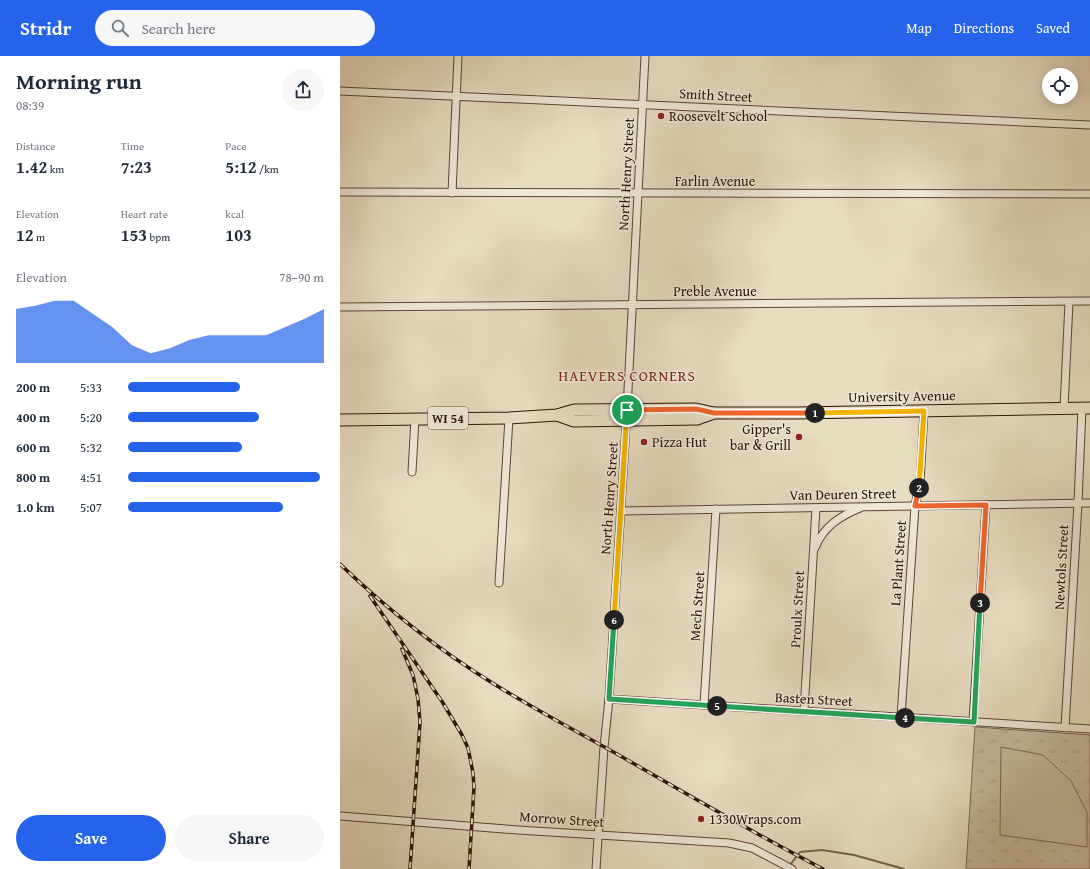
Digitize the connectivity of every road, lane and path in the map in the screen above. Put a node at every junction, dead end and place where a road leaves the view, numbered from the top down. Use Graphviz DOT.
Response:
graph roads {
  1 [pos="458,56"];
  2 [pos="645,56"];
  3 [pos="340,91"];
  4 [pos="456,96"];
  5 [pos="643,105"];
  6 [pos="1090,125"];
  7 [pos="340,192"];
  8 [pos="452,193"];
  9 [pos="638,194"];
  10 [pos="1090,194"];
  11 [pos="1090,301"];
  12 [pos="1069,302"];
  13 [pos="632,305"];
  14 [pos="340,307"];
  15 [pos="1064,408"];
  16 [pos="1086,408"];
  17 [pos="924,411"];
  18 [pos="627,415"];
  19 [pos="509,418"];
  20 [pos="415,419"];
  21 [pos="340,420"];
  22 [pos="412,472"];
  23 [pos="1078,503"];
  24 [pos="1090,503"];
  25 [pos="986,505"];
  26 [pos="915,506"];
  27 [pos="866,507"];
  28 [pos="816,508"];
  29 [pos="716,510"];
  30 [pos="621,511"];
  31 [pos="813,556"];
  32 [pos="498,584"];
  33 [pos="609,699"];
  34 [pos="704,705"];
  35 [pos="804,711"];
  36 [pos="901,717"];
  37 [pos="974,722"];
  38 [pos="1065,728"];
  39 [pos="1090,729"];
  40 [pos="340,816"];
  41 [pos="599,835"];
  42 [pos="596,869"];
  43 [pos="792,869"];
  1 -- 4 [label="street"];
  2 -- 5 [label="street, North Henry Street"];
  3 -- 4 [label="street, Smith Street"];
  4 -- 5 [label="street, Smith Street"];
  4 -- 8 [label="street"];
  5 -- 6 [label="street, Smith Street"];
  5 -- 9 [label="street, North Henry Street"];
  7 -- 8 [label="street, Farlin Avenue"];
  8 -- 9 [label="street, Farlin Avenue"];
  9 -- 10 [label="street, Farlin Avenue"];
  9 -- 13 [label="street, North Henry Street"];
  11 -- 12 [label="street, Preble Avenue"];
  12 -- 13 [label="street, Preble Avenue"];
  12 -- 15 [label="street"];
  13 -- 14 [label="street, Preble Avenue"];
  13 -- 18 [label="street, North Henry Street"];
  15 -- 16 [label="main road, University Avenue / WI 54"];
  15 -- 17 [label="main road, University Avenue / WI 54"];
  16 -- 23 [label="street, Newtols Street"];
  17 -- 18 [label="main road, University Avenue / WI 54"];
  17 -- 26 [label="street, La Plant Street"];
  18 -- 19 [label="main road, University Avenue / WI 54"];
  18 -- 30 [label="street, North Henry Street"];
  19 -- 20 [label="main road, University Avenue / WI 54"];
  19 -- 32 [label="street"];
  20 -- 21 [label="main road, University Avenue / WI 54"];
  20 -- 22 [label="street"];
  23 -- 24 [label="street, Van Deuren Street"];
  23 -- 25 [label="street, Van Deuren Street"];
  23 -- 38 [label="street, Newtols Street"];
  25 -- 26 [label="street, Van Deuren Street"];
  25 -- 37 [label="street"];
  26 -- 27 [label="street, Van Deuren Street"];
  26 -- 36 [label="street, La Plant Street"];
  27 -- 28 [label="street, Van Deuren Street"];
  27 -- 31 [label="street"];
  28 -- 29 [label="street, Van Deuren Street"];
  28 -- 31 [label="street, Proulx Street"];
  29 -- 30 [label="street, Van Deuren Street"];
  29 -- 34 [label="street, Mech Street"];
  30 -- 33 [label="street, North Henry Street"];
  31 -- 35 [label="street, Proulx Street"];
  33 -- 34 [label="street, Basten Street"];
  33 -- 41 [label="street, North Henry Street"];
  34 -- 35 [label="street, Basten Street"];
  35 -- 36 [label="street, Basten Street"];
  36 -- 37 [label="street, Basten Street"];
  37 -- 38 [label="street, Basten Street"];
  38 -- 39 [label="street, Basten Street"];
  40 -- 41 [label="street, Morrow Street"];
  41 -- 42 [label="street, North Henry Street"];
  41 -- 43 [label="street, Morrow Street"];
}
